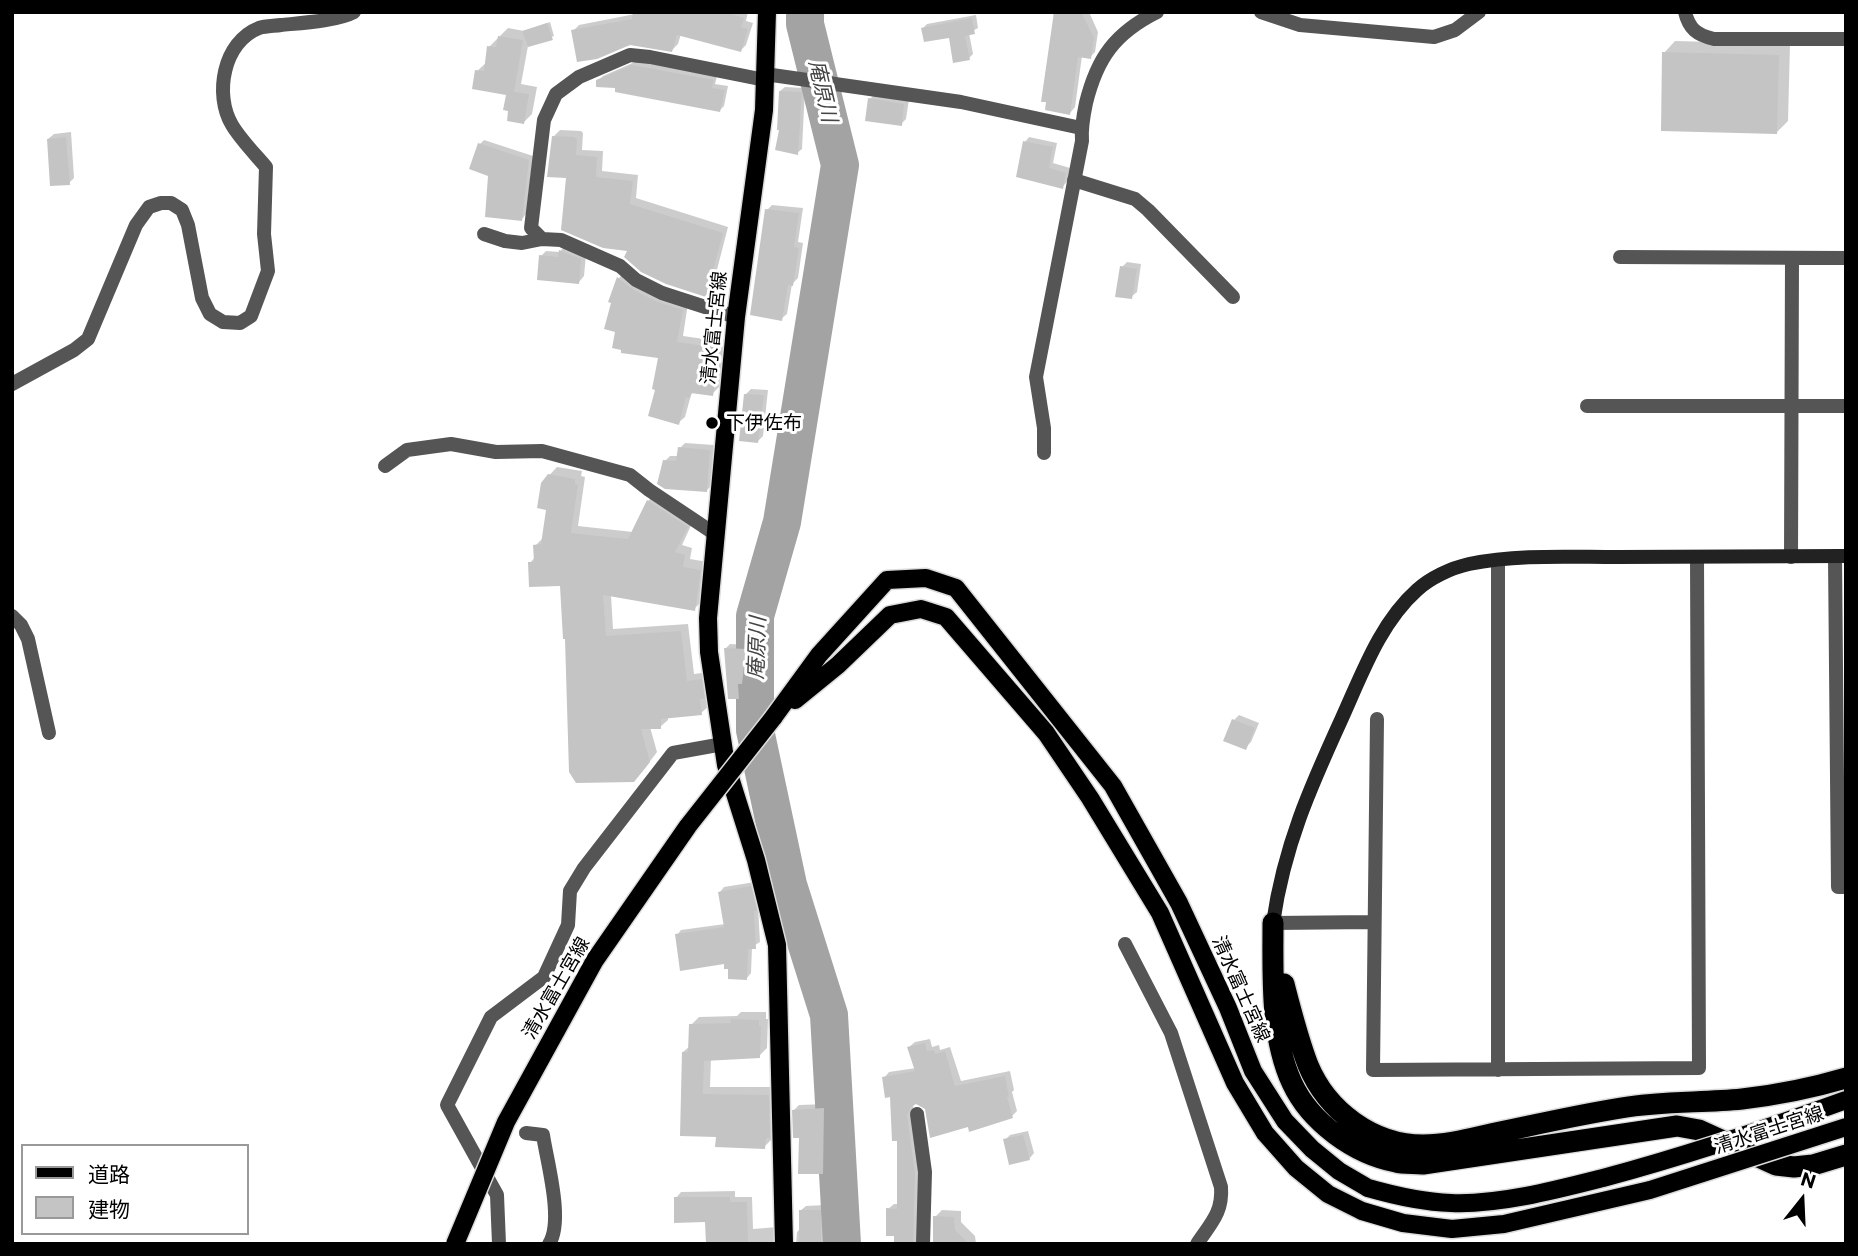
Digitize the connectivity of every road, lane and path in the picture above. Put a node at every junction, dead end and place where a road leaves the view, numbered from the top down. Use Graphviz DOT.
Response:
graph roads {
  1 [pos="354,12"];
  2 [pos="767,12"];
  3 [pos="1157,12"];
  4 [pos="1261,12"];
  5 [pos="1479,12"];
  6 [pos="1685,12"];
  7 [pos="1846,39"];
  8 [pos="765,77"];
  9 [pos="1081,128"];
  10 [pos="1074,180"];
  11 [pos="484,234"];
  12 [pos="542,239"];
  13 [pos="1620,257"];
  14 [pos="1792,257"];
  15 [pos="1846,258"];
  16 [pos="1233,297"];
  17 [pos="736,317"];
  18 [pos="12,384"];
  19 [pos="1846,405"];
  20 [pos="1587,406"];
  21 [pos="1791,406"];
  22 [pos="1044,453"];
  23 [pos="385,466"];
  24 [pos="715,534"];
  25 [pos="1791,556"];
  26 [pos="1840,556"];
  27 [pos="1697,557"];
  28 [pos="1497,559"];
  29 [pos="12,616"];
  30 [pos="773,718"];
  31 [pos="1377,719"];
  32 [pos="49,733"];
  33 [pos="723,744"];
  34 [pos="1846,887"];
  35 [pos="1373,922"];
  36 [pos="1273,923"];
  37 [pos="1125,944"];
  38 [pos="1498,1070"];
  39 [pos="1846,1078"];
  40 [pos="1846,1100"];
  41 [pos="917,1114"];
  42 [pos="1846,1127"];
  43 [pos="526,1133"];
  44 [pos="1846,1155"];
  45 [pos="456,1244"];
  46 [pos="499,1244"];
  47 [pos="549,1244"];
  48 [pos="784,1244"];
  49 [pos="923,1244"];
  50 [pos="1196,1244"];
  1 -- 18 [label="street"];
  2 -- 8 [label="main road, 清水富士宮線"];
  3 -- 9 [label="street"];
  4 -- 5 [label="street"];
  6 -- 7 [label="street"];
  8 -- 9 [label="street"];
  8 -- 12 [label="street"];
  8 -- 17 [label="main road, 清水富士宮線"];
  9 -- 10 [label="street"];
  10 -- 16 [label="street"];
  10 -- 22 [label="street"];
  11 -- 12 [label="street"];
  12 -- 17 [label="street"];
  13 -- 14 [label="street"];
  14 -- 15 [label="street"];
  14 -- 21 [label="street"];
  17 -- 24 [label="main road, 清水富士宮線"];
  19 -- 21 [label="street"];
  20 -- 21 [label="street"];
  21 -- 25 [label="street"];
  23 -- 24 [label="street"];
  24 -- 33 [label="main road, 清水富士宮線"];
  25 -- 26 [label="street"];
  25 -- 27 [label="street"];
  26 -- 34 [label="street"];
  27 -- 28 [label="street"];
  27 -- 38 [label="street"];
  28 -- 36 [label="street"];
  28 -- 38 [label="street"];
  29 -- 32 [label="street"];
  30 -- 40 [label="main road, 清水富士宮線, bridge"];
  30 -- 42 [label="main road, 清水富士宮線, bridge"];
  30 -- 45 [label="main road, 清水富士宮線, bridge"];
  31 -- 35 [label="street"];
  33 -- 46 [label="street"];
  33 -- 48 [label="main road, 清水富士宮線"];
  35 -- 36 [label="street"];
  35 -- 38 [label="street"];
  36 -- 39 [label="highway"];
  36 -- 44 [label="highway"];
  37 -- 50 [label="street"];
  41 -- 49 [label="street"];
  43 -- 47 [label="street"];
}
